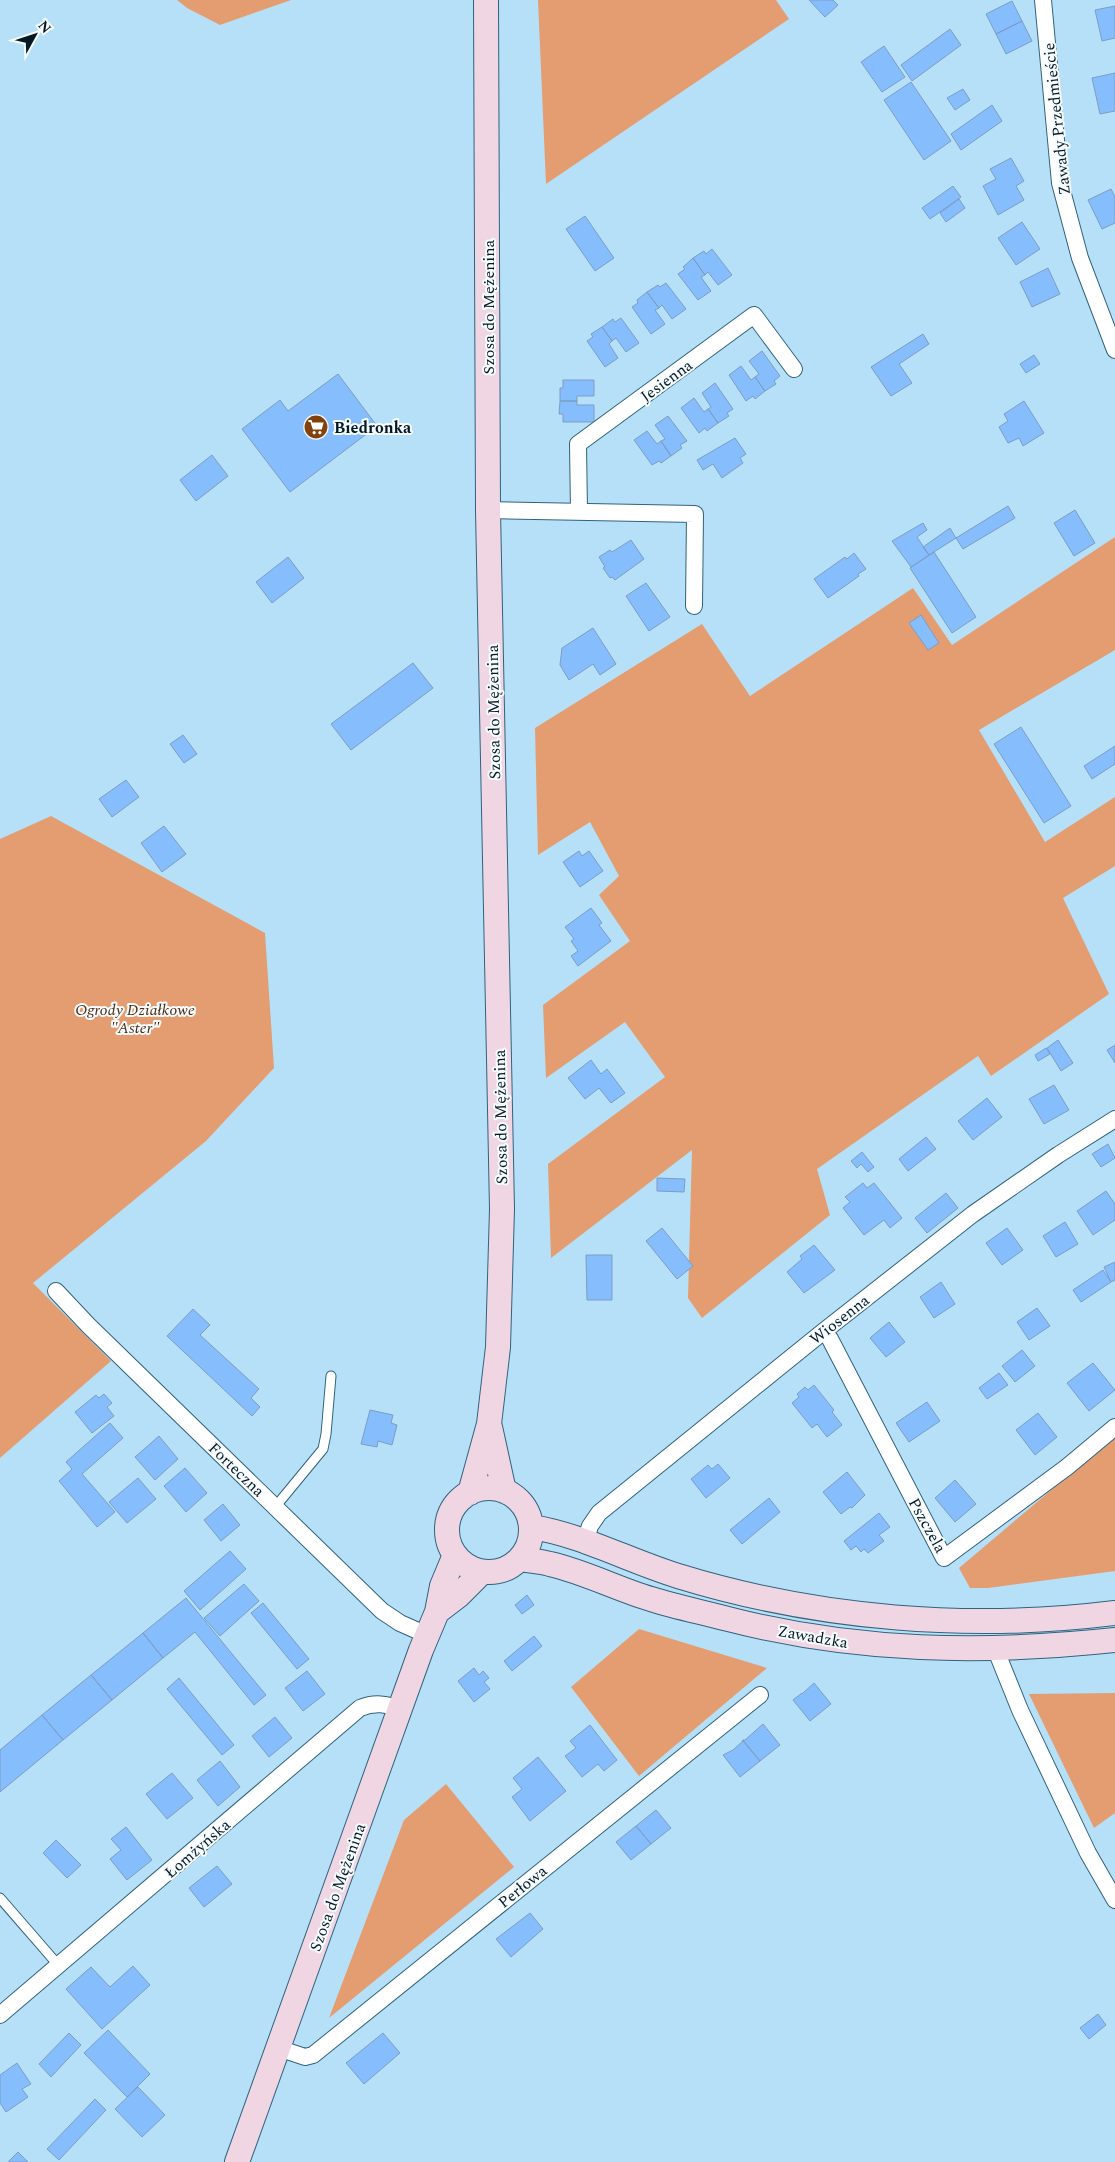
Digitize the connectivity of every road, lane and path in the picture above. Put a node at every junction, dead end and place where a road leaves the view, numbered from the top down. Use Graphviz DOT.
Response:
graph roads {
  1 [pos="486,0"];
  2 [pos="1043,0"];
  3 [pos="1109,317"];
  4 [pos="1115,350"];
  5 [pos="794,369"];
  6 [pos="488,510"];
  7 [pos="579,512"];
  8 [pos="694,606"];
  9 [pos="1115,1119"];
  10 [pos="56,1291"];
  11 [pos="824,1331"];
  12 [pos="331,1376"];
  13 [pos="489,1424"];
  14 [pos="1115,1427"];
  15 [pos="504,1491"];
  16 [pos="470,1493"];
  17 [pos="276,1506"];
  18 [pos="532,1527"];
  19 [pos="585,1542"];
  20 [pos="455,1555"];
  21 [pos="520,1559"];
  22 [pos="482,1572"];
  23 [pos="738,1592"];
  24 [pos="437,1612"];
  25 [pos="1115,1613"];
  26 [pos="730,1620"];
  27 [pos="427,1635"];
  28 [pos="1115,1640"];
  29 [pos="995,1648"];
  30 [pos="760,1695"];
  31 [pos="401,1709"];
  32 [pos="0,1898"];
  33 [pos="1115,1900"];
  34 [pos="59,1966"];
  35 [pos="0,2015"];
  36 [pos="278,2048"];
  37 [pos="237,2162"];
  1 -- 6 [label="main road, Szosa do Mężenina"];
  2 -- 3 [label="street, Zawady Przedmieście"];
  3 -- 4 [label="street, Zawady Przedmieście"];
  5 -- 7 [label="street, Jesienna"];
  6 -- 7 [label="street"];
  6 -- 13 [label="main road, Szosa do Mężenina"];
  7 -- 8 [label="street"];
  9 -- 11 [label="street, Wiosenna"];
  10 -- 17 [label="street, Forteczna"];
  11 -- 14 [label="street, Pszczela"];
  11 -- 19 [label="street, Wiosenna"];
  12 -- 17 [label="lane"];
  13 -- 15 [label="main road, Szosa do Mężenina"];
  13 -- 16 [label="main road, Szosa do Mężenina"];
  15 -- 16 [label="main road"];
  15 -- 18 [label="main road"];
  16 -- 20 [label="main road"];
  17 -- 27 [label="street, Forteczna"];
  18 -- 19 [label="main road, Zawadzka"];
  18 -- 21 [label="main road"];
  19 -- 23 [label="main road, Zawadzka"];
  20 -- 22 [label="main road"];
  20 -- 24 [label="main road, Szosa do Mężenina"];
  21 -- 22 [label="main road"];
  21 -- 26 [label="main road, Zawadzka"];
  22 -- 24 [label="main road, Szosa do Mężenina"];
  23 -- 25 [label="main road, Zawadzka"];
  23 -- 26 [label="main road"];
  24 -- 27 [label="main road, Szosa do Mężenina"];
  26 -- 29 [label="main road, Zawadzka"];
  27 -- 31 [label="main road, Szosa do Mężenina"];
  28 -- 29 [label="main road, Zawadzka"];
  29 -- 33 [label="street"];
  30 -- 36 [label="street, Perłowa"];
  31 -- 34 [label="street, Łomżyńska"];
  31 -- 36 [label="main road, Szosa do Mężenina"];
  32 -- 34 [label="lane"];
  34 -- 35 [label="street, Łomżyńska"];
  36 -- 37 [label="main road, Szosa do Mężenina"];
}
